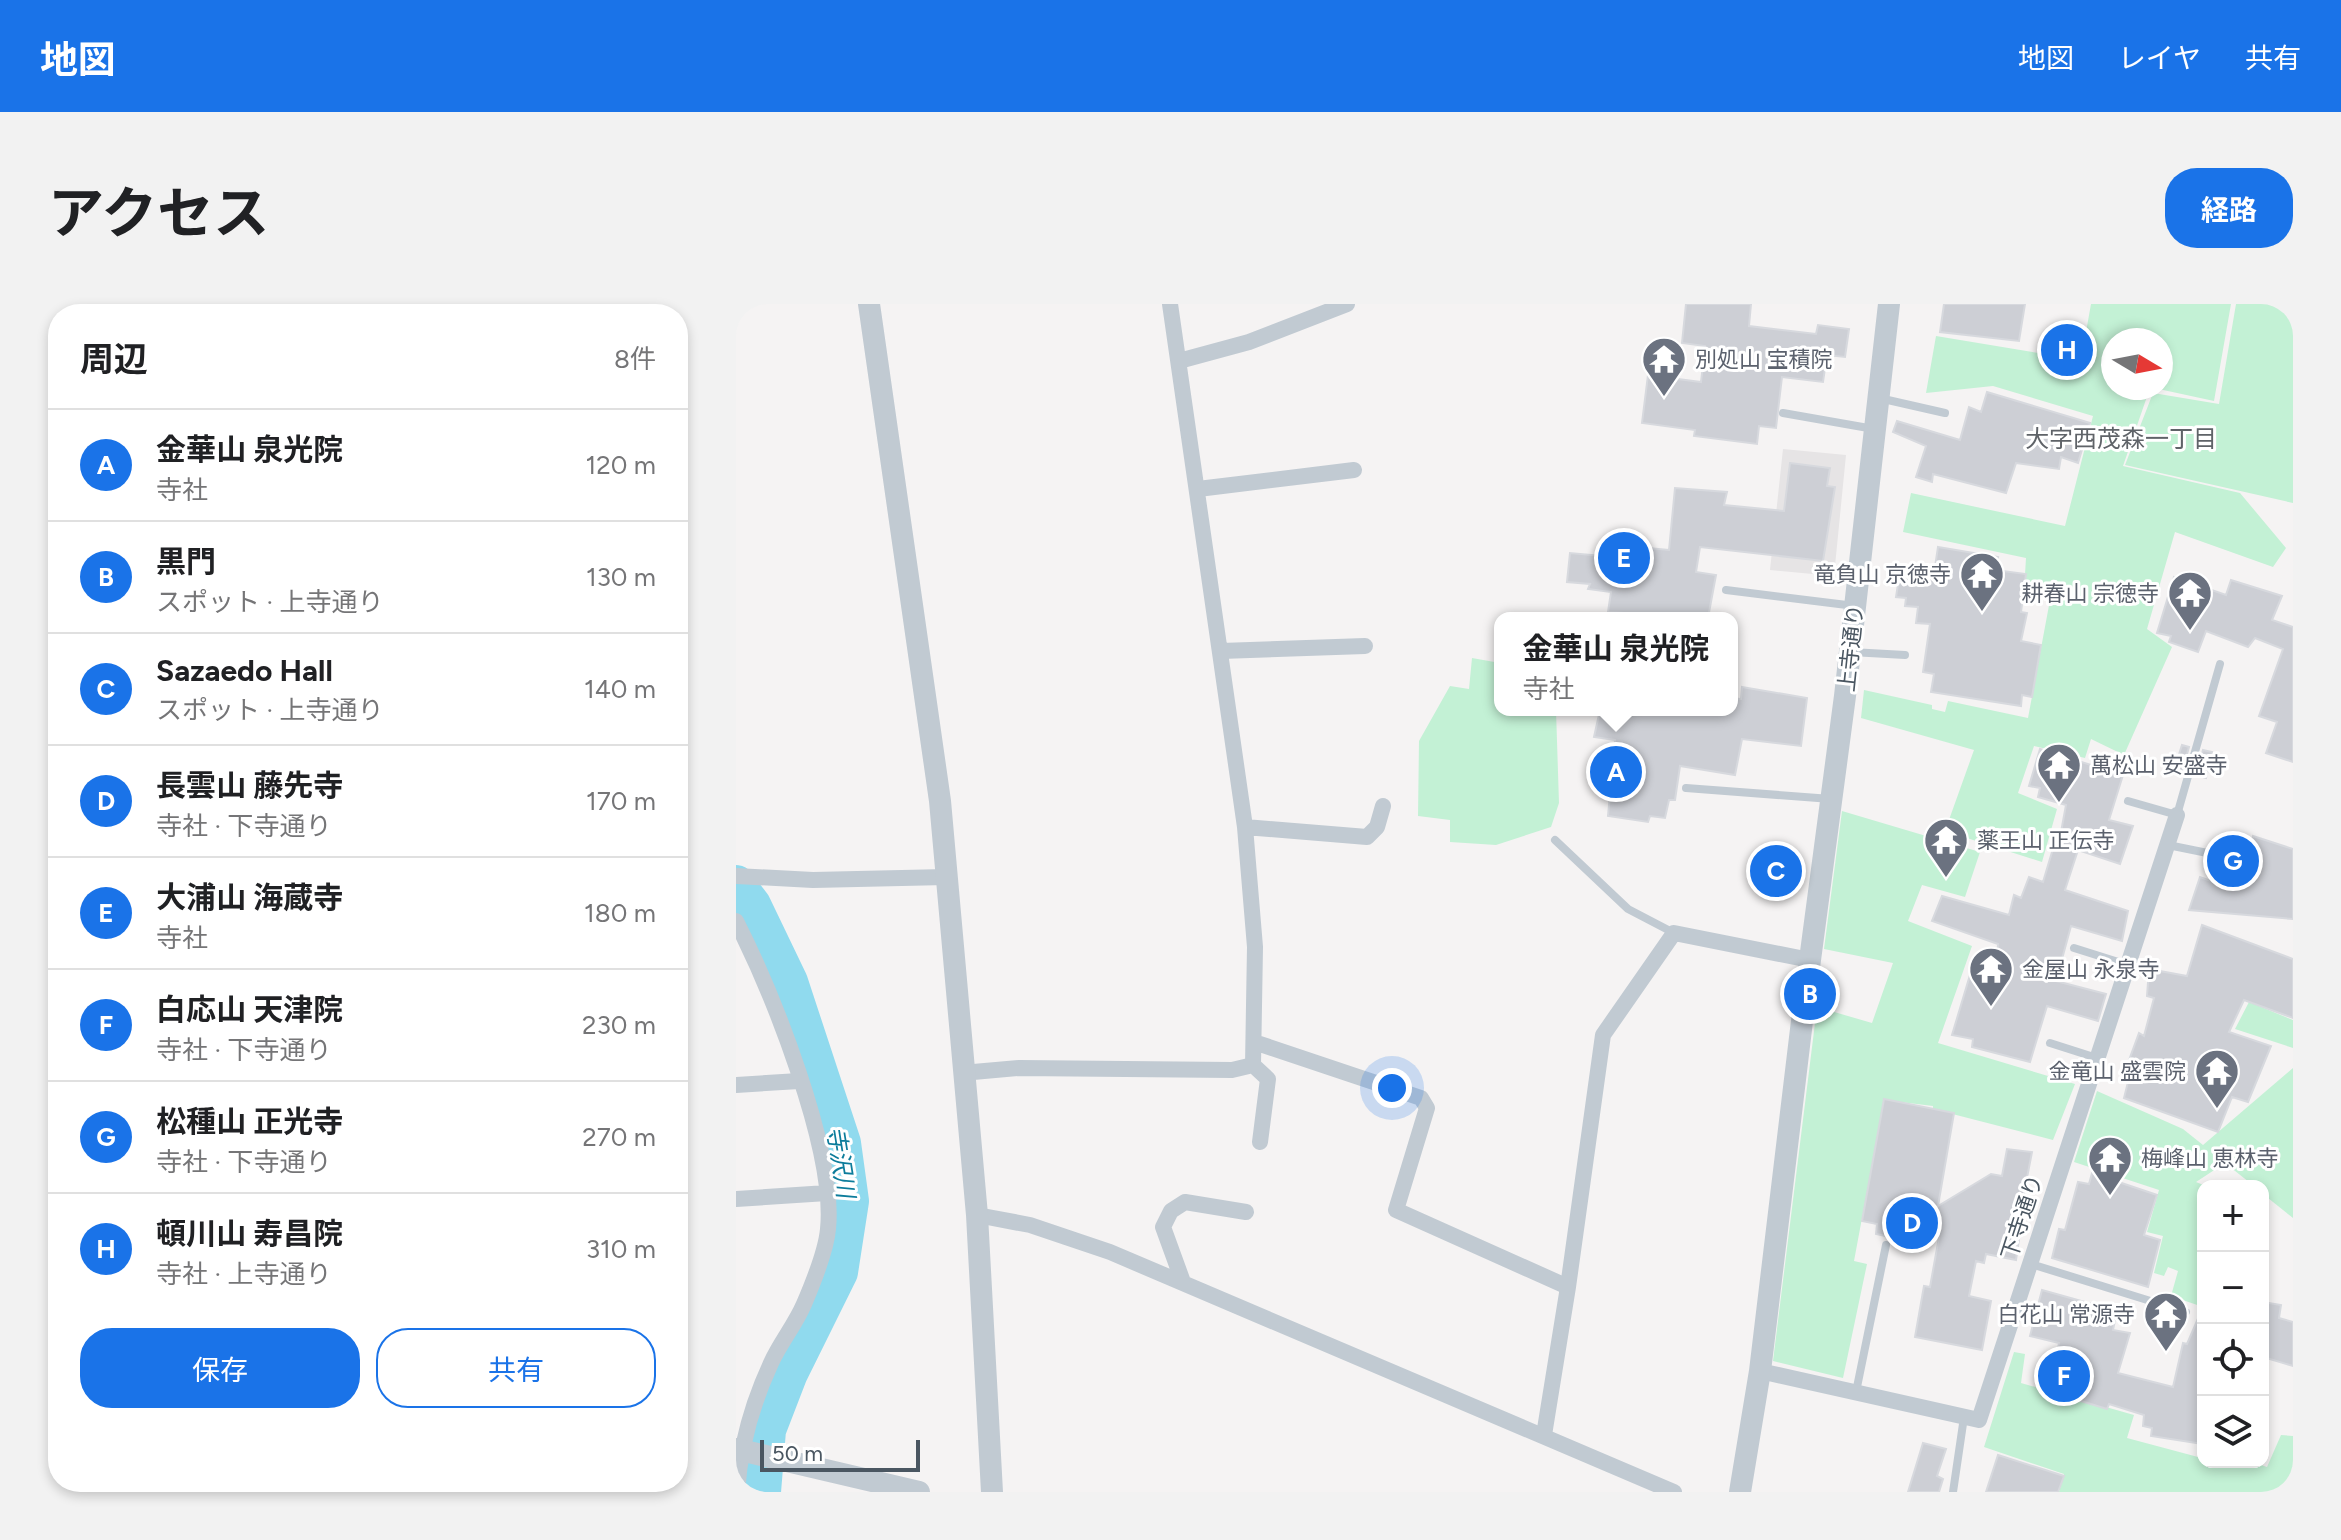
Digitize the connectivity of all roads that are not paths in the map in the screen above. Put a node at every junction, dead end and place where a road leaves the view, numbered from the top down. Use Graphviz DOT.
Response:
graph roads {
  1 [pos="869,304"];
  2 [pos="1170,304"];
  3 [pos="1347,304"];
  4 [pos="1889,304"];
  5 [pos="1179,361"];
  6 [pos="1878,398"];
  7 [pos="1783,413"];
  8 [pos="1945,413"];
  9 [pos="1875,430"];
  10 [pos="1354,470"];
  11 [pos="1198,489"];
  12 [pos="1726,590"];
  13 [pos="1855,606"];
  14 [pos="1365,646"];
  15 [pos="1221,651"];
  16 [pos="1850,652"];
  17 [pos="1905,655"];
  18 [pos="2220,664"];
  19 [pos="1686,788"];
  20 [pos="1831,799"];
  21 [pos="2128,801"];
  22 [pos="1383,806"];
  23 [pos="2177,815"];
  24 [pos="1245,827"];
  25 [pos="1555,840"];
  26 [pos="2167,845"];
  27 [pos="2232,858"];
  28 [pos="743,876"];
  29 [pos="946,877"];
  30 [pos="736,921"];
  31 [pos="1674,933"];
  32 [pos="2074,948"];
  33 [pos="1810,960"];
  34 [pos="2128,965"];
  35 [pos="1254,1042"];
  36 [pos="2050,1043"];
  37 [pos="2097,1058"];
  38 [pos="1253,1065"];
  39 [pos="962,1073"];
  40 [pos="799,1081"];
  41 [pos="736,1085"];
  42 [pos="1260,1142"];
  43 [pos="827,1193"];
  44 [pos="736,1199"];
  45 [pos="1246,1212"];
  46 [pos="977,1215"];
  47 [pos="1886,1245"];
  48 [pos="2030,1264"];
  49 [pos="1183,1282"];
  50 [pos="1568,1287"];
  51 [pos="2186,1312"];
  52 [pos="1760,1371"];
  53 [pos="1855,1393"];
  54 [pos="1964,1417"];
  55 [pos="1544,1435"];
  56 [pos="742,1450"];
  57 [pos="737,1492"];
  58 [pos="916,1492"];
  59 [pos="992,1492"];
  60 [pos="1674,1492"];
  61 [pos="1740,1492"];
  62 [pos="1953,1492"];
  1 -- 29 [label="street"];
  2 -- 5 [label="street"];
  3 -- 5 [label="street"];
  4 -- 6 [label="street, 上寺通り"];
  5 -- 11 [label="street"];
  6 -- 8 [label="lane"];
  6 -- 9 [label="street, 上寺通り"];
  7 -- 9 [label="lane"];
  9 -- 13 [label="street, 上寺通り"];
  10 -- 11 [label="street"];
  11 -- 15 [label="street"];
  12 -- 13 [label="lane"];
  13 -- 16 [label="street, 上寺通り"];
  14 -- 15 [label="street"];
  15 -- 24 [label="street"];
  16 -- 17 [label="lane"];
  16 -- 20 [label="street, 上寺通り"];
  18 -- 23 [label="lane"];
  19 -- 20 [label="lane"];
  20 -- 33 [label="street, 上寺通り"];
  21 -- 23 [label="lane"];
  22 -- 24 [label="street"];
  23 -- 26 [label="street, 下寺通り"];
  24 -- 35 [label="street"];
  25 -- 31 [label="lane"];
  26 -- 27 [label="lane"];
  26 -- 34 [label="street, 下寺通り"];
  28 -- 29 [label="street"];
  29 -- 39 [label="street"];
  30 -- 40 [label="street"];
  31 -- 33 [label="street"];
  31 -- 50 [label="street"];
  32 -- 34 [label="lane"];
  33 -- 52 [label="street, 上寺通り"];
  34 -- 37 [label="street, 下寺通り"];
  35 -- 38 [label="street"];
  35 -- 50 [label="street"];
  36 -- 37 [label="lane"];
  37 -- 48 [label="street, 下寺通り"];
  38 -- 39 [label="street"];
  38 -- 42 [label="street"];
  39 -- 46 [label="street"];
  40 -- 41 [label="street"];
  40 -- 43 [label="street"];
  43 -- 44 [label="street"];
  43 -- 56 [label="street"];
  45 -- 49 [label="street"];
  46 -- 49 [label="street"];
  46 -- 59 [label="street"];
  47 -- 53 [label="lane"];
  48 -- 51 [label="lane"];
  48 -- 54 [label="street, 下寺通り"];
  49 -- 55 [label="street"];
  50 -- 55 [label="street"];
  52 -- 53 [label="street"];
  52 -- 61 [label="street, 上寺通り"];
  53 -- 54 [label="street"];
  54 -- 62 [label="lane"];
  55 -- 60 [label="street"];
  56 -- 57 [label="street"];
  56 -- 58 [label="street"];
}
